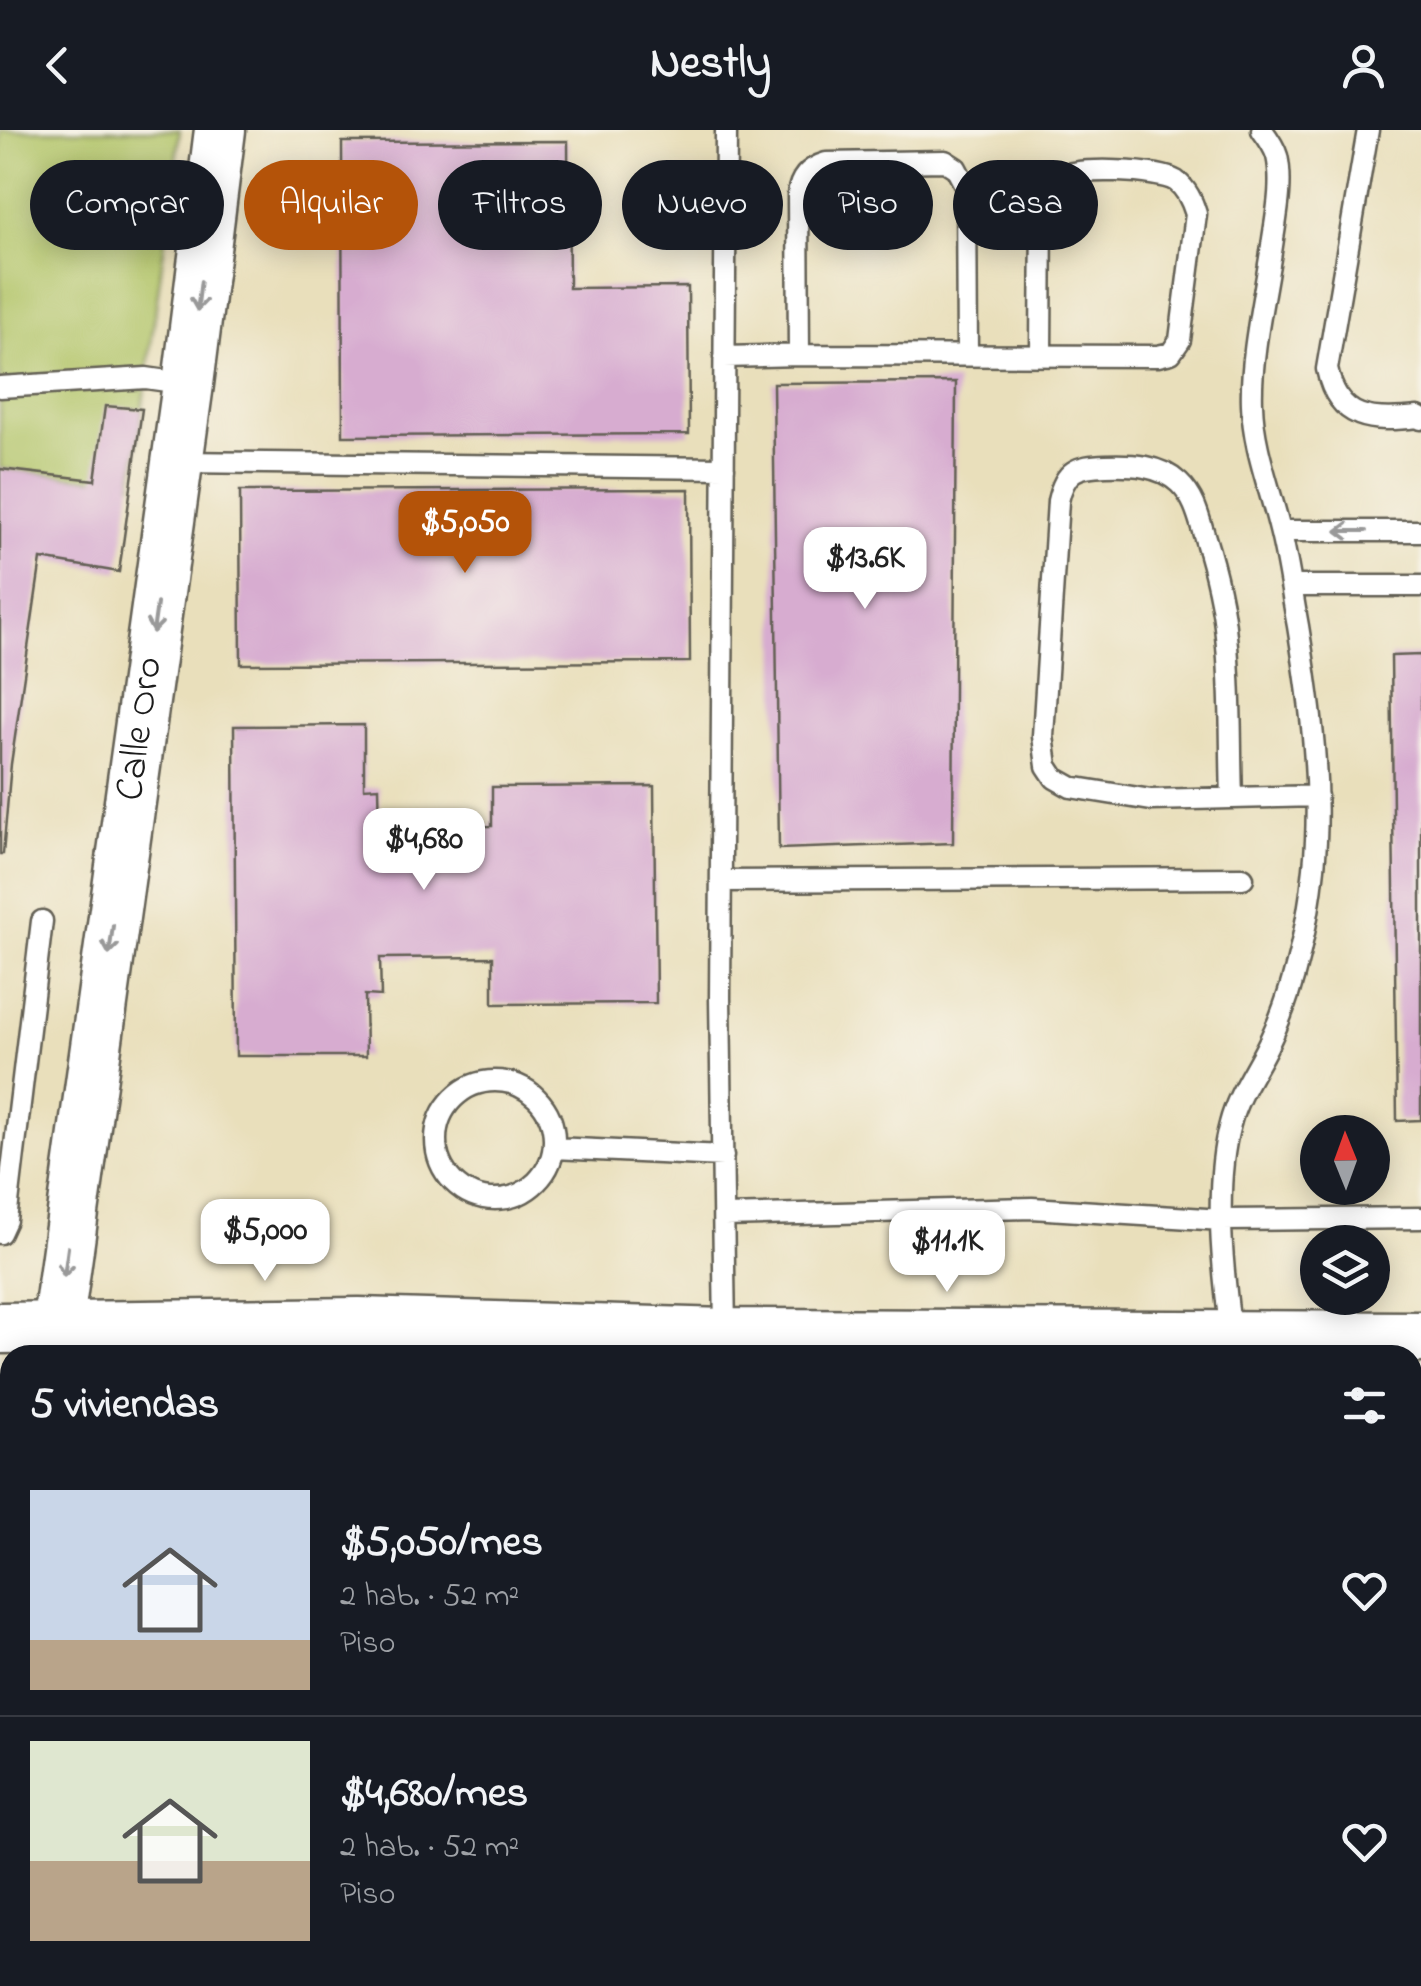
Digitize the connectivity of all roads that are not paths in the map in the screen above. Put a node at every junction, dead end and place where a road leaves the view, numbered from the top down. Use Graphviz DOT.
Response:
graph roads {
  1 [pos="220,130"];
  2 [pos="726,130"];
  3 [pos="1262,130"];
  4 [pos="1368,130"];
  5 [pos="799,355"];
  6 [pos="967,355"];
  7 [pos="1041,355"];
  8 [pos="724,358"];
  9 [pos="188,384"];
  10 [pos="0,388"];
  11 [pos="1421,419"];
  12 [pos="177,462"];
  13 [pos="724,468"];
  14 [pos="1280,531"];
  15 [pos="1421,531"];
  16 [pos="1291,586"];
  17 [pos="1421,586"];
  18 [pos="1317,796"];
  19 [pos="1232,798"];
  20 [pos="1244,878"];
  21 [pos="721,881"];
  22 [pos="42,922"];
  23 [pos="554,1148"];
  24 [pos="722,1156"];
  25 [pos="724,1216"];
  26 [pos="1421,1218"];
  27 [pos="1222,1220"];
  28 [pos="0,1233"];
  29 [pos="359,1323"];
  30 [pos="172,1324"];
  31 [pos="0,1328"];
  32 [pos="57,1328"];
  33 [pos="725,1334"];
  34 [pos="1231,1336"];
  35 [pos="1421,1337"];
  36 [pos="234,1345"];
  37 [pos="329,1345"];
  1 -- 9 [label="street, Calle Oro, one-way"];
  2 -- 8 [label="lane"];
  3 -- 14 [label="lane"];
  4 -- 11 [label="lane"];
  5 -- 6 [label="lane"];
  5 -- 6 [label="lane"];
  5 -- 8 [label="lane"];
  6 -- 7 [label="lane"];
  7 -- 7 [label="lane"];
  8 -- 13 [label="lane"];
  9 -- 10 [label="lane"];
  9 -- 12 [label="street, Calle Oro"];
  12 -- 13 [label="lane"];
  12 -- 32 [label="street, Calle Oro, one-way"];
  13 -- 21 [label="lane"];
  15 -- 14 [label="lane, one-way"];
  14 -- 16 [label="lane"];
  16 -- 17 [label="lane"];
  16 -- 18 [label="lane"];
  18 -- 19 [label="lane"];
  18 -- 27 [label="lane"];
  19 -- 19 [label="lane"];
  20 -- 21 [label="lane"];
  21 -- 24 [label="lane"];
  22 -- 28 [label="lane"];
  23 -- 23 [label="lane"];
  23 -- 24 [label="lane"];
  24 -- 25 [label="lane"];
  25 -- 27 [label="lane"];
  25 -- 33 [label="lane"];
  26 -- 27 [label="lane"];
  27 -- 34 [label="lane"];
  29 -- 30 [label="street"];
  29 -- 33 [label="street"];
  29 -- 37 [label="street"];
  30 -- 32 [label="street"];
  30 -- 36 [label="street"];
  31 -- 32 [label="street"];
  33 -- 34 [label="street"];
  34 -- 35 [label="street"];
}
